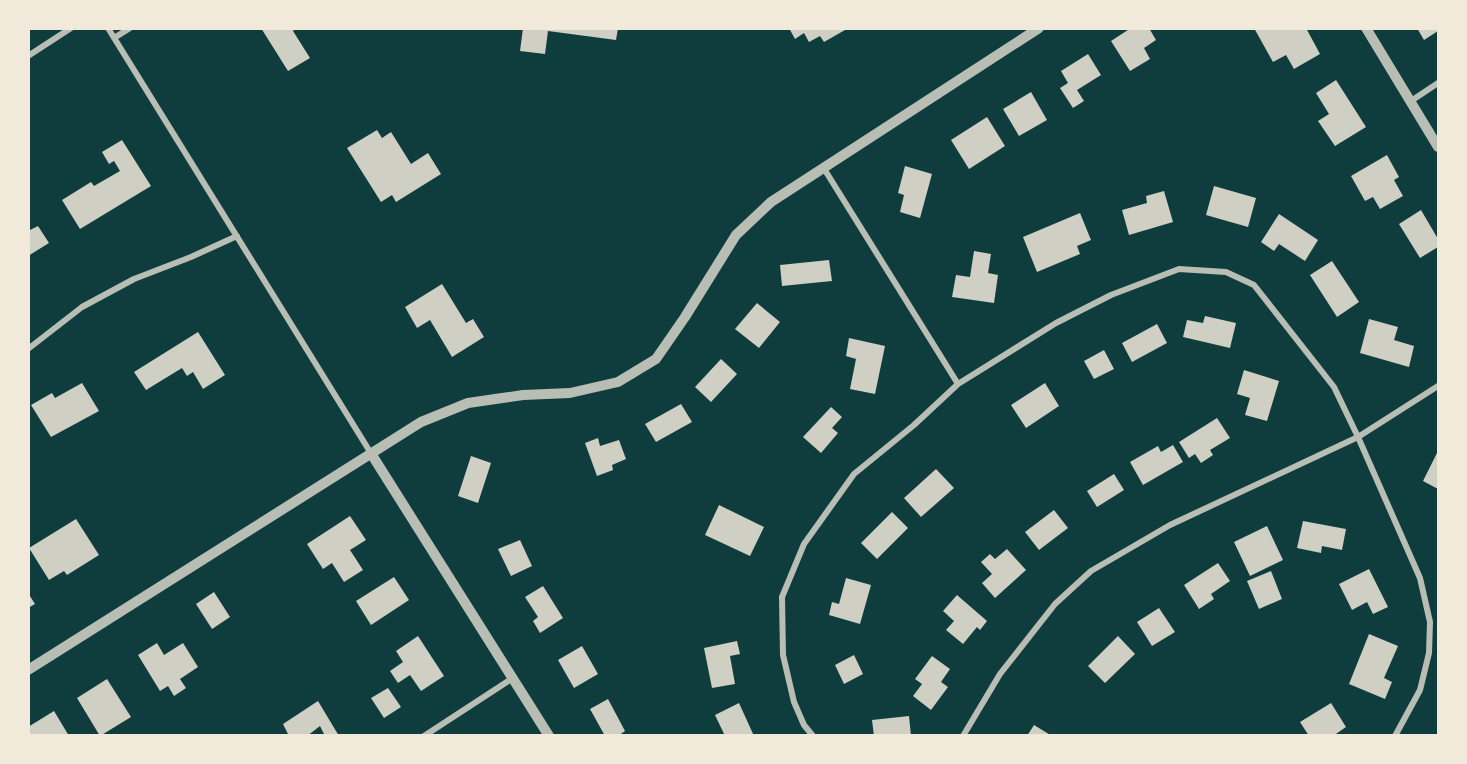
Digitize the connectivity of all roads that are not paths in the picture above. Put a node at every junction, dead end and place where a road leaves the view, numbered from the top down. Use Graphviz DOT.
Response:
graph roads {
  1 [pos="71,28"];
  2 [pos="108,28"];
  3 [pos="130,28"];
  4 [pos="1039,28"];
  5 [pos="1366,28"];
  6 [pos="114,38"];
  7 [pos="28,56"];
  8 [pos="1438,83"];
  9 [pos="1410,101"];
  10 [pos="1438,147"];
  11 [pos="823,167"];
  12 [pos="237,236"];
  13 [pos="28,349"];
  14 [pos="958,384"];
  15 [pos="1438,386"];
  16 [pos="1358,437"];
  17 [pos="372,455"];
  18 [pos="28,670"];
  19 [pos="513,678"];
  20 [pos="424,735"];
  21 [pos="549,735"];
  22 [pos="813,735"];
  23 [pos="963,735"];
  24 [pos="1395,735"];
  1 -- 7 [label="street"];
  2 -- 6 [label="street"];
  3 -- 6 [label="street"];
  4 -- 11 [label="street"];
  5 -- 9 [label="street"];
  6 -- 12 [label="street"];
  8 -- 9 [label="street"];
  9 -- 10 [label="street"];
  11 -- 14 [label="street"];
  11 -- 17 [label="street"];
  12 -- 13 [label="street"];
  12 -- 17 [label="street"];
  14 -- 16 [label="street"];
  14 -- 22 [label="street"];
  15 -- 16 [label="street"];
  16 -- 23 [label="street"];
  16 -- 24 [label="street"];
  17 -- 18 [label="street"];
  17 -- 19 [label="street"];
  19 -- 20 [label="street"];
  19 -- 21 [label="street"];
}
